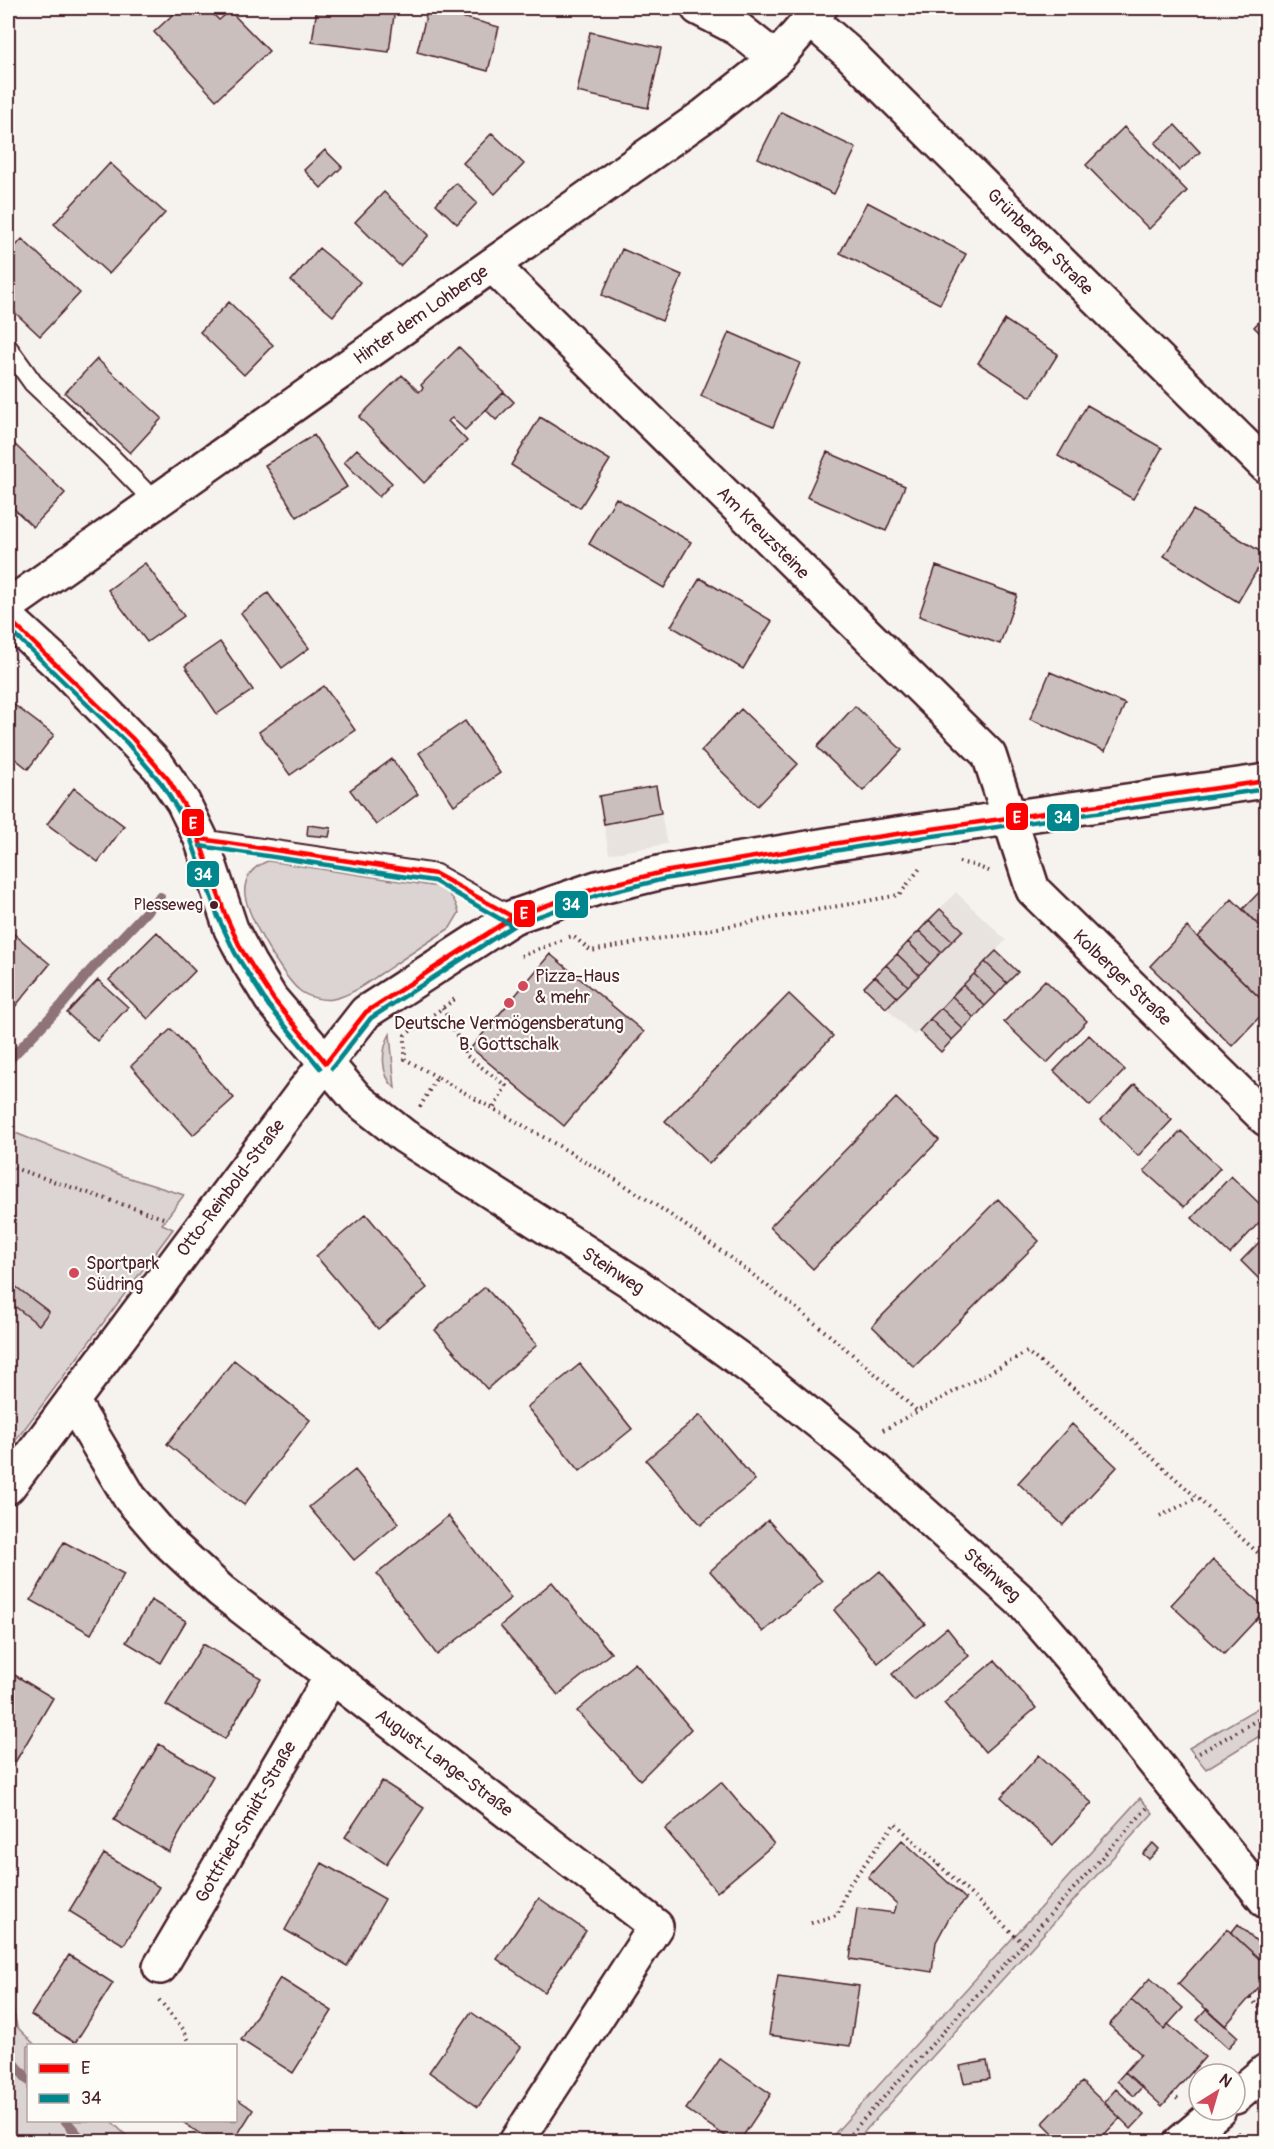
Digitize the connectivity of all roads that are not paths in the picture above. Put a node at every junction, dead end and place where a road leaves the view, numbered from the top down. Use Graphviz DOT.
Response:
graph roads {
  1 [pos="698,8"];
  2 [pos="816,14"];
  3 [pos="776,59"];
  4 [pos="492,265"];
  5 [pos="8,348"];
  6 [pos="1266,466"];
  7 [pos="155,502"];
  8 [pos="8,606"];
  9 [pos="8,618"];
  10 [pos="1266,781"];
  11 [pos="1010,817"];
  12 [pos="201,839"];
  13 [pos="513,917"];
  14 [pos="326,1063"];
  15 [pos="1266,1119"];
  16 [pos="72,1401"];
  17 [pos="8,1487"];
  18 [pos="331,1677"];
  19 [pos="1266,1900"];
  20 [pos="160,1967"];
  21 [pos="1266,2071"];
  22 [pos="1247,2087"];
  23 [pos="1205,2122"];
  24 [pos="516,2142"];
  25 [pos="1181,2142"];
  1 -- 3 [label="street"];
  2 -- 3 [label="street, Hinter dem Lohberge"];
  2 -- 6 [label="street, Grünberger Straße"];
  3 -- 4 [label="street, Hinter dem Lohberge"];
  4 -- 7 [label="street, Hinter dem Lohberge"];
  4 -- 11 [label="street, Am Kreuzsteine"];
  5 -- 7 [label="lane"];
  7 -- 8 [label="street, Hinter dem Lohberge"];
  9 -- 12 [label="street, Steinweg"];
  10 -- 11 [label="street"];
  11 -- 13 [label="street"];
  11 -- 15 [label="street, Kolberger Straße"];
  12 -- 13 [label="lane"];
  12 -- 14 [label="street, Steinweg"];
  13 -- 14 [label="street"];
  14 -- 16 [label="street, Otto-Reinbold-Straße"];
  14 -- 19 [label="street, Steinweg"];
  16 -- 17 [label="street, Otto-Reinbold-Straße"];
  16 -- 18 [label="street, August-Lange-Straße"];
  18 -- 20 [label="street, Gottfried-Smidt-Straße"];
  18 -- 24 [label="street, August-Lange-Straße"];
  21 -- 22 [label="street"];
  23 -- 25 [label="street"];
}
